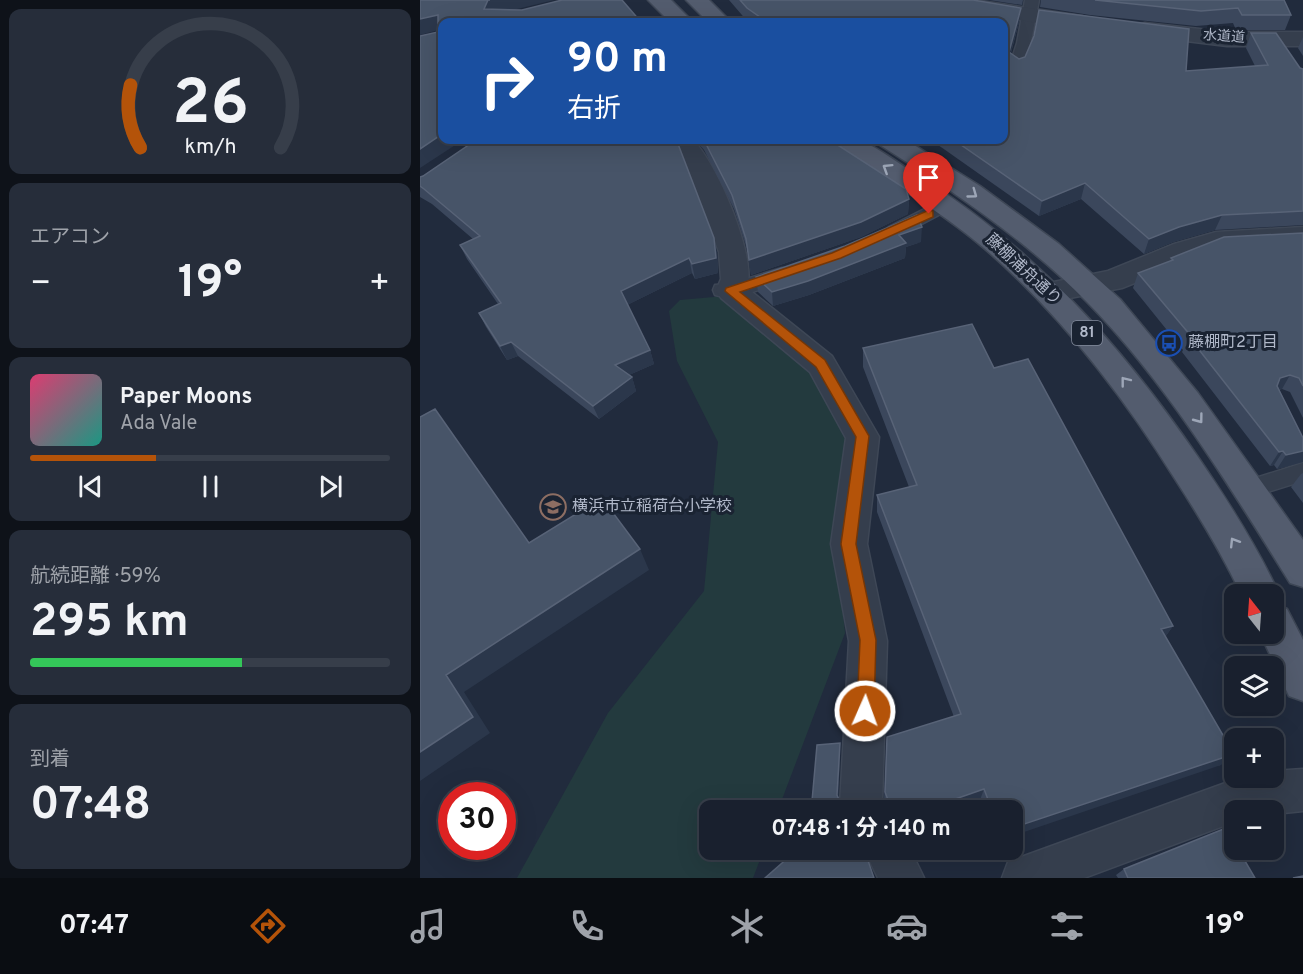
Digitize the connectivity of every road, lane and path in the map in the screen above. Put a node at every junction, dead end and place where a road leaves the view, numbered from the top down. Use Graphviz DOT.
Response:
graph roads {
  1 [pos="659,0"];
  2 [pos="697,0"];
  3 [pos="932,0"];
  4 [pos="1030,7"];
  5 [pos="678,18"];
  6 [pos="716,18"];
  7 [pos="1101,25"];
  8 [pos="1124,28"];
  9 [pos="1303,39"];
  10 [pos="1016,68"];
  11 [pos="683,144"];
  12 [pos="848,144"];
  13 [pos="895,144"];
  14 [pos="946,204"];
  15 [pos="1303,236"];
  16 [pos="878,239"];
  17 [pos="804,267"];
  18 [pos="1086,284"];
  19 [pos="726,290"];
  20 [pos="1049,292"];
  21 [pos="1303,472"];
  22 [pos="1251,488"];
  23 [pos="1303,571"];
  24 [pos="1255,584"];
  25 [pos="1284,642"];
  26 [pos="1303,682"];
  27 [pos="1303,789"];
  28 [pos="861,800"];
  29 [pos="892,860"];
  30 [pos="902,878"];
  31 [pos="1024,878"];
  1 -- 5 [label="main road"];
  2 -- 6 [label="main road"];
  3 -- 4 [label="street"];
  4 -- 7 [label="street"];
  4 -- 10 [label="lane"];
  8 -- 9 [label="street, 水道道"];
  11 -- 19 [label="street"];
  14 -- 12 [label="main road, 藤棚浦舟通り / 81, one-way"];
  13 -- 18 [label="main road, 藤棚浦舟通り / 81, one-way"];
  14 -- 16 [label="lane"];
  14 -- 20 [label="main road, 藤棚浦舟通り / 81"];
  15 -- 18 [label="street"];
  17 -- 19 [label="lane"];
  18 -- 20 [label="street"];
  18 -- 22 [label="main road, 藤棚浦舟通り / 81, one-way"];
  19 -- 28 [label="street"];
  24 -- 20 [label="main road, 藤棚浦舟通り / 81, one-way"];
  21 -- 22 [label="lane"];
  22 -- 23 [label="main road, 藤棚浦舟通り / 81"];
  25 -- 26 [label="main road"];
  27 -- 31 [label="street"];
  29 -- 30 [label="street"];
}
